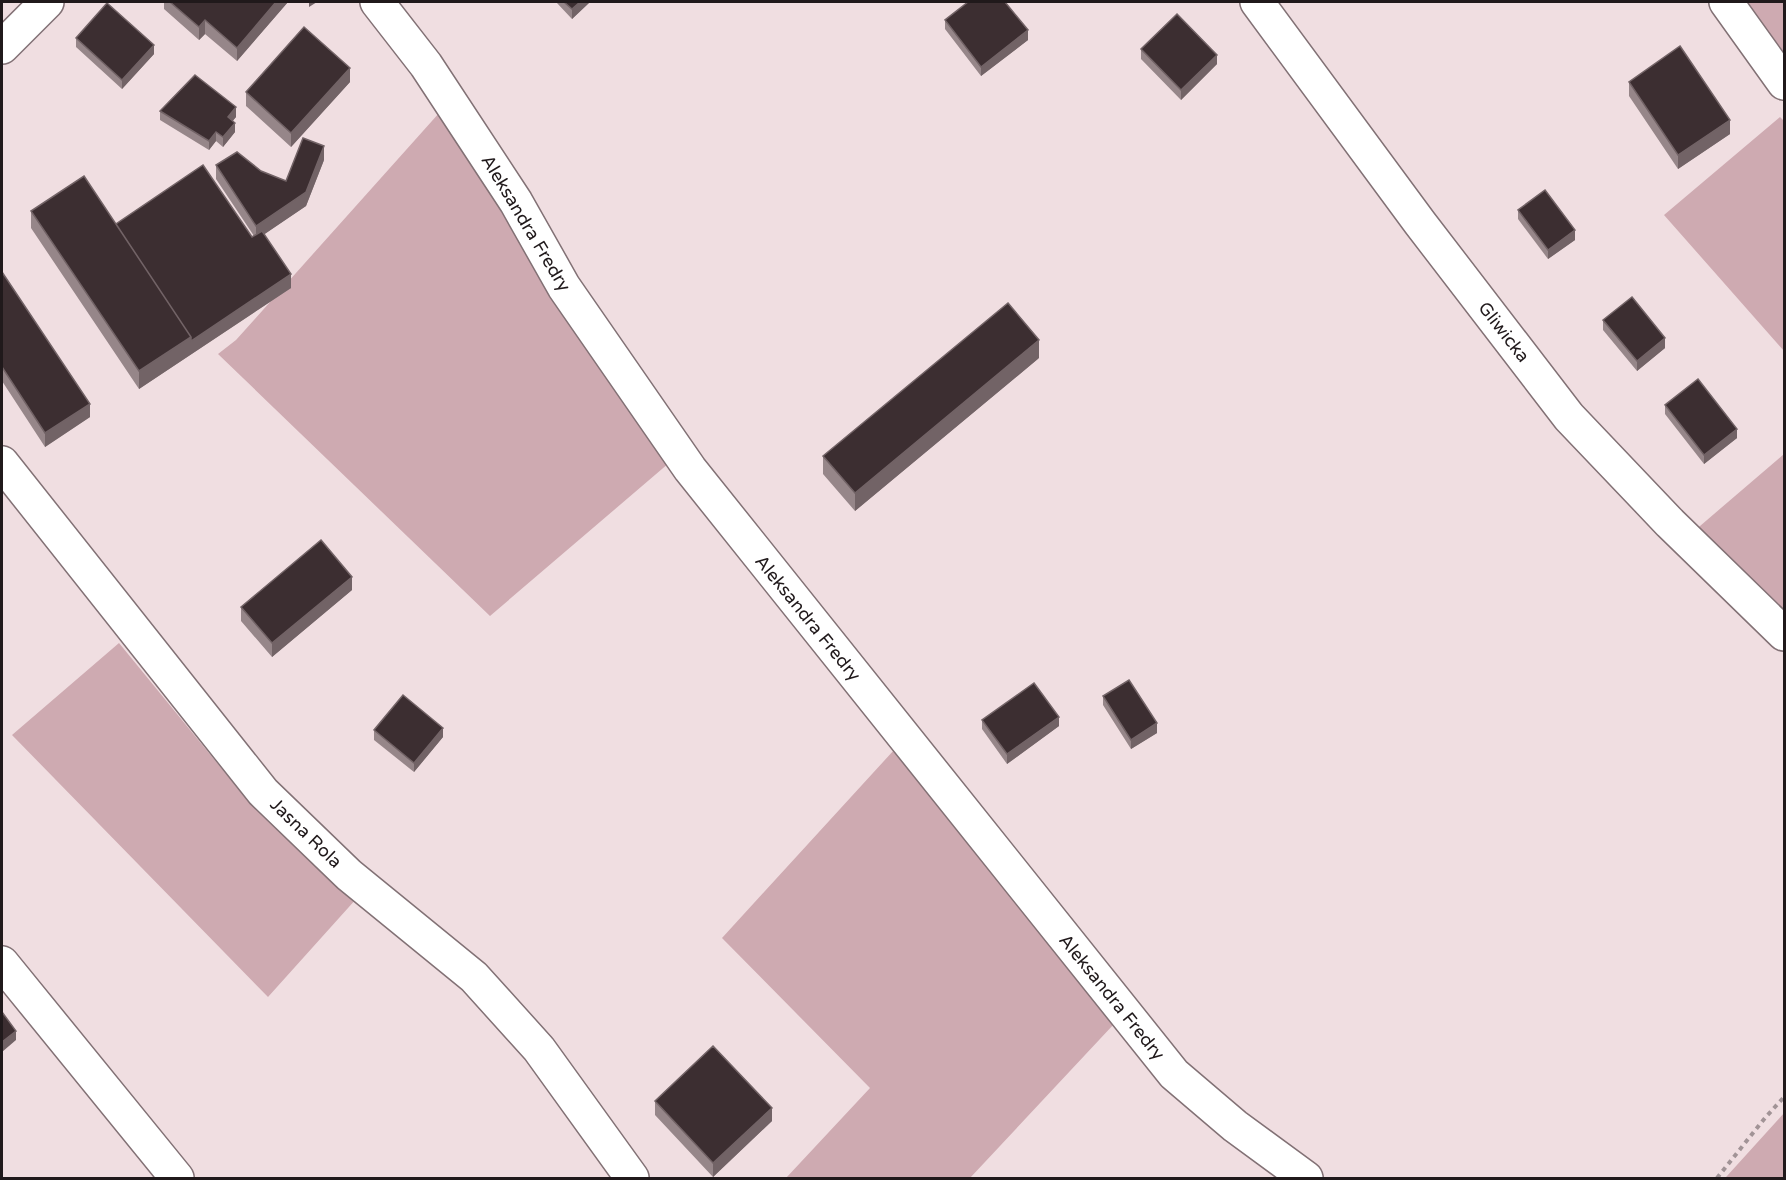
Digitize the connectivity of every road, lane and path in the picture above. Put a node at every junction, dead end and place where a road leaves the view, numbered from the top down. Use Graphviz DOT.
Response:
graph roads {
  1 [pos="47,2"];
  2 [pos="377,2"];
  3 [pos="1257,2"];
  4 [pos="1726,2"];
  5 [pos="2,47"];
  6 [pos="1785,83"];
  7 [pos="2,463"];
  8 [pos="1785,634"];
  9 [pos="2,963"];
  10 [pos="1785,1098"];
  11 [pos="177,1179"];
  12 [pos="632,1179"];
  13 [pos="1306,1179"];
  14 [pos="1717,1179"];
  1 -- 5 [label="street"];
  2 -- 13 [label="street, Aleksandra Fredry"];
  3 -- 8 [label="street, Gliwicka"];
  4 -- 6 [label="street"];
  7 -- 12 [label="street, Jasna Rola"];
  9 -- 11 [label="street"];
  10 -- 14 [label="path"];
}
